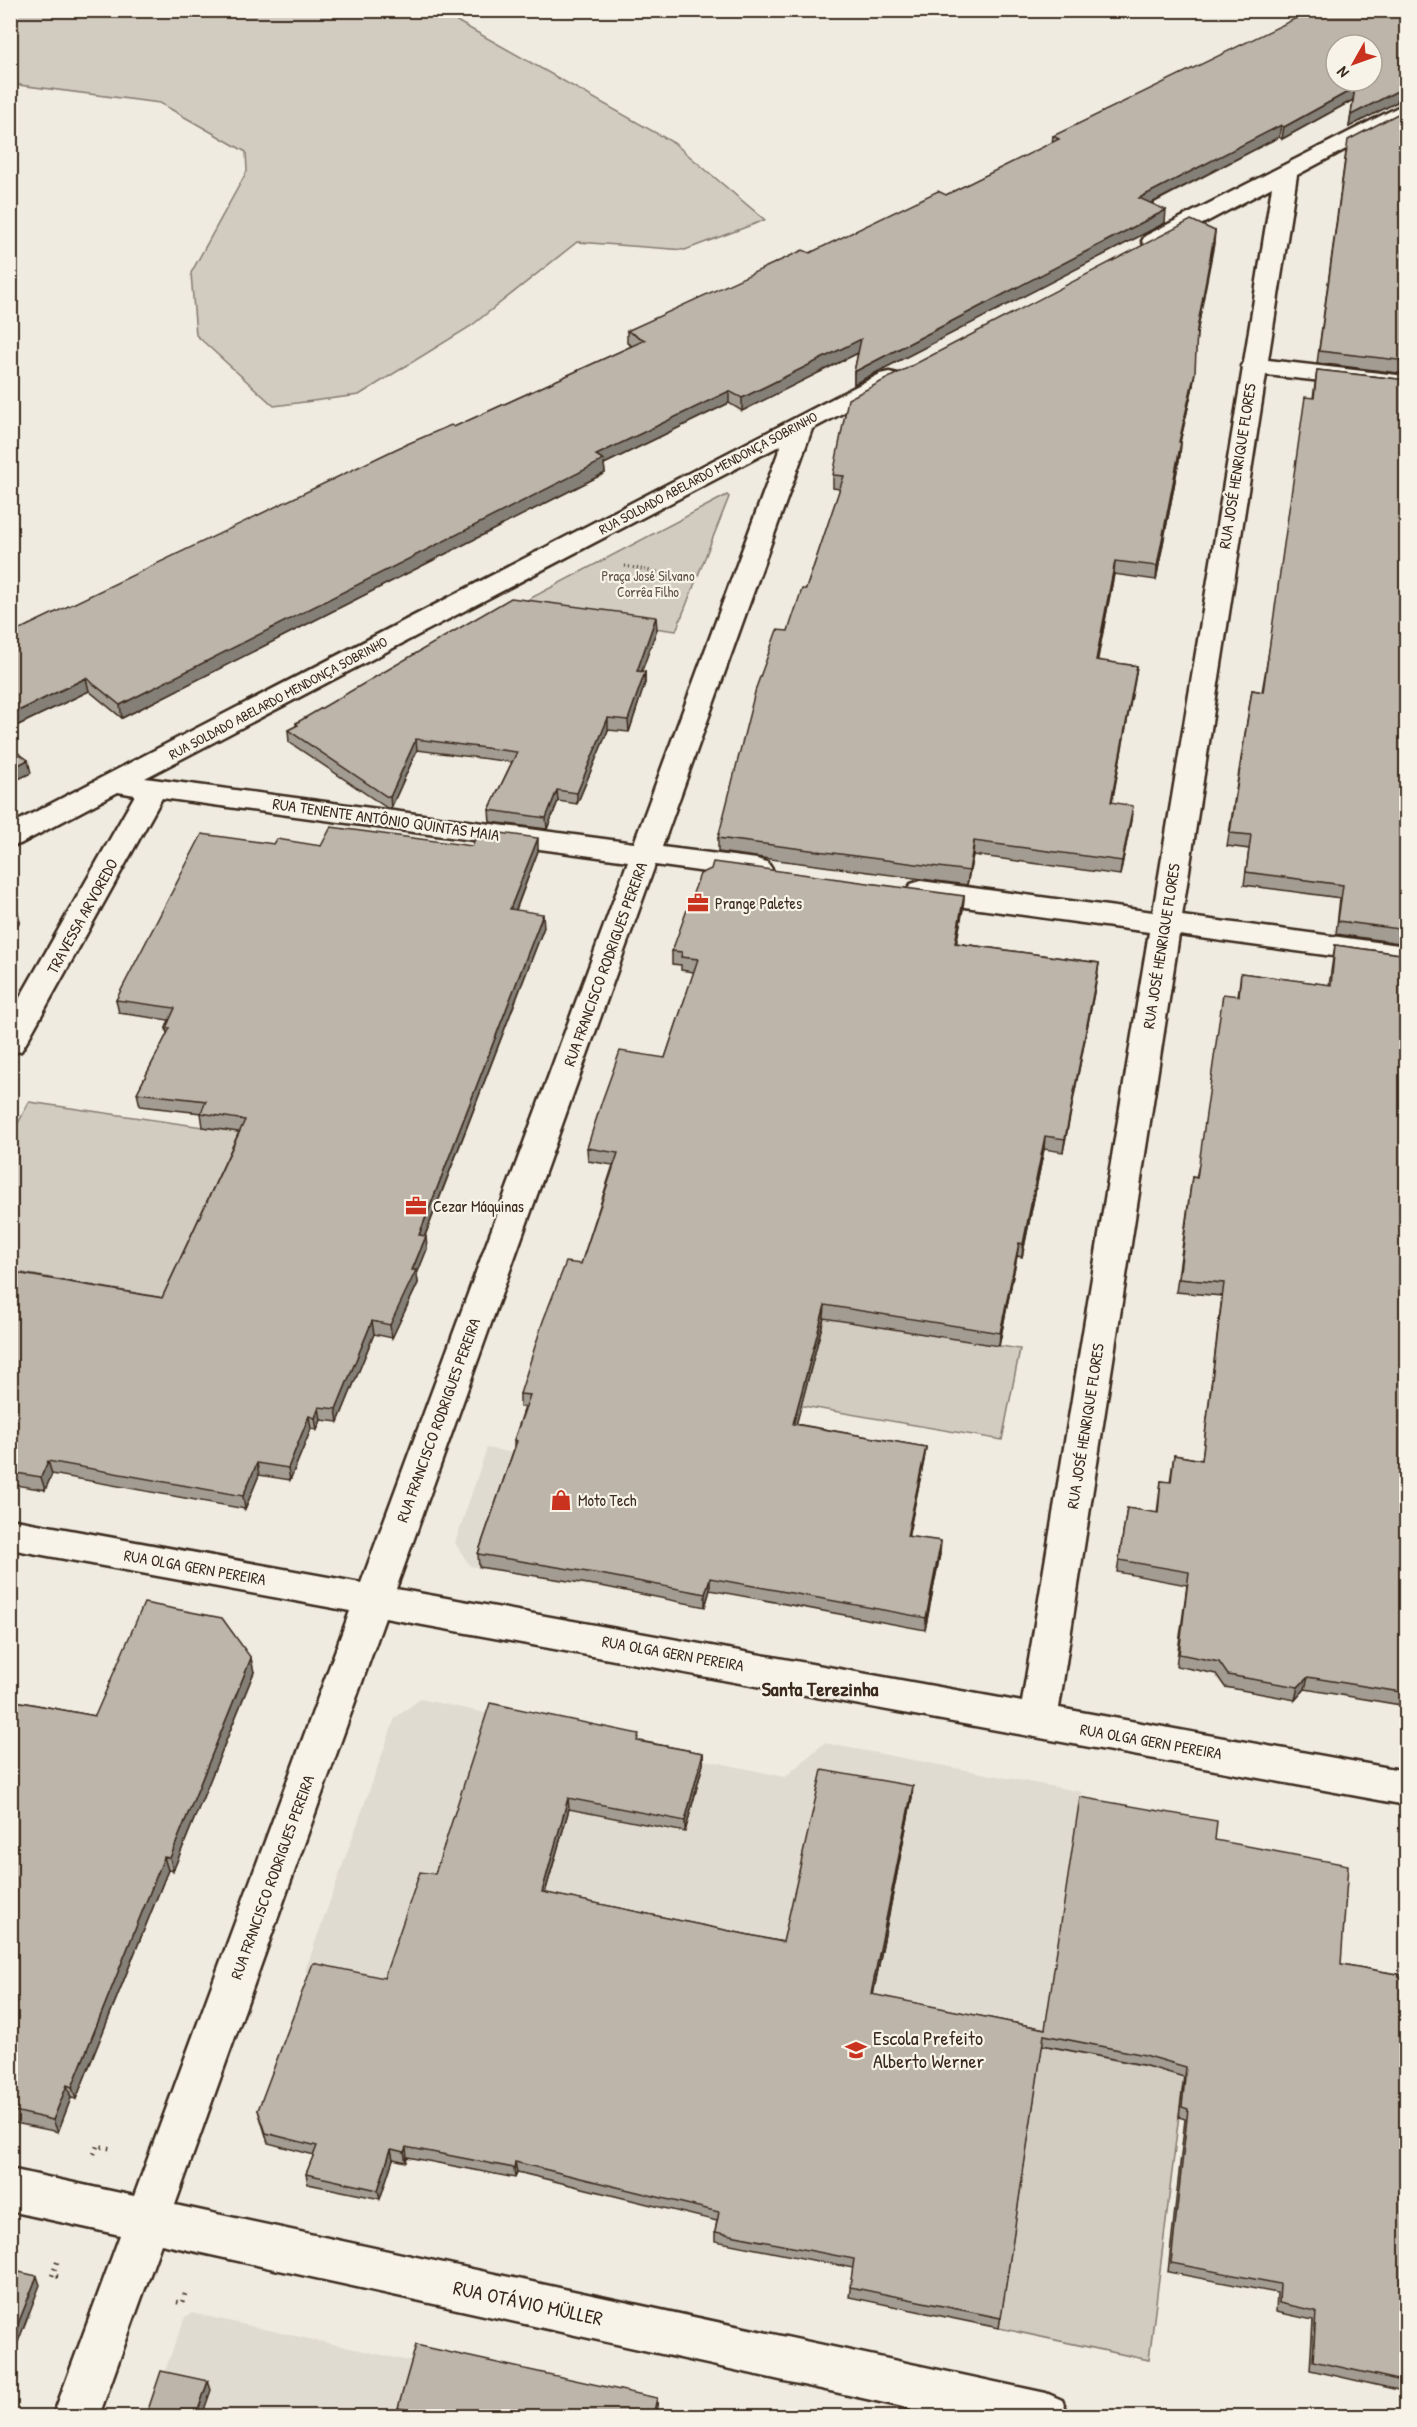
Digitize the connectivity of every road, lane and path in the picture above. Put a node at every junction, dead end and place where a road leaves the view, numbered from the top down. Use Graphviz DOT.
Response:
graph roads {
  1 [pos="1407,109"];
  2 [pos="1286,172"];
  3 [pos="1128,254"];
  4 [pos="1253,366"];
  5 [pos="906,370"];
  6 [pos="1407,383"];
  7 [pos="801,424"];
  8 [pos="624,566"];
  9 [pos="704,581"];
  10 [pos="115,783"];
  11 [pos="153,788"];
  12 [pos="10,837"];
  13 [pos="645,854"];
  14 [pos="782,873"];
  15 [pos="900,888"];
  16 [pos="1165,924"];
  17 [pos="1407,957"];
  18 [pos="10,1043"];
  19 [pos="10,1534"];
  20 [pos="373,1599"];
  21 [pos="1038,1720"];
  22 [pos="1407,1788"];
  23 [pos="96,2146"];
  24 [pos="118,2150"];
  25 [pos="10,2190"];
  26 [pos="147,2220"];
  27 [pos="57,2262"];
  28 [pos="62,2277"];
  29 [pos="186,2291"];
  30 [pos="182,2303"];
  31 [pos="76,2416"];
  32 [pos="1046,2416"];
  1 -- 2 [label="street"];
  2 -- 3 [label="street"];
  2 -- 4 [label="street, RUA JOSÉ HENRIQUE FLORES"];
  4 -- 6 [label="street"];
  4 -- 16 [label="street, RUA JOSÉ HENRIQUE FLORES"];
  5 -- 7 [label="street, RUA SOLDADO ABELARDO MENDONÇA SOBRINHO"];
  7 -- 10 [label="street, RUA SOLDADO ABELARDO MENDONÇA SOBRINHO"];
  7 -- 13 [label="street, RUA FRANCISCO RODRIGUES PEREIRA"];
  8 -- 9 [label="path"];
  10 -- 11 [label="street, RUA TENENTE ANTÔNIO QUINTAS MAIA"];
  10 -- 12 [label="street, RUA SOLDADO ABELARDO MENDONÇA SOBRINHO"];
  11 -- 13 [label="street, RUA TENENTE ANTÔNIO QUINTAS MAIA"];
  11 -- 18 [label="street, TRAVESSA ARVOREDO"];
  13 -- 14 [label="street, RUA TENENTE ANTÔNIO QUINTAS MAIA"];
  13 -- 20 [label="street, RUA FRANCISCO RODRIGUES PEREIRA"];
  15 -- 16 [label="street"];
  16 -- 17 [label="street"];
  16 -- 21 [label="street, RUA JOSÉ HENRIQUE FLORES"];
  19 -- 20 [label="street, RUA OLGA GERN PEREIRA"];
  20 -- 21 [label="street, RUA OLGA GERN PEREIRA"];
  20 -- 26 [label="street, RUA FRANCISCO RODRIGUES PEREIRA"];
  21 -- 22 [label="street, RUA OLGA GERN PEREIRA"];
  23 -- 24 [label="path"];
  25 -- 26 [label="street, RUA OTÁVIO MÜLLER"];
  26 -- 31 [label="street, RUA FRANCISCO RODRIGUES PEREIRA"];
  26 -- 32 [label="street, RUA OTÁVIO MÜLLER"];
  27 -- 28 [label="path"];
  29 -- 30 [label="path"];
}
